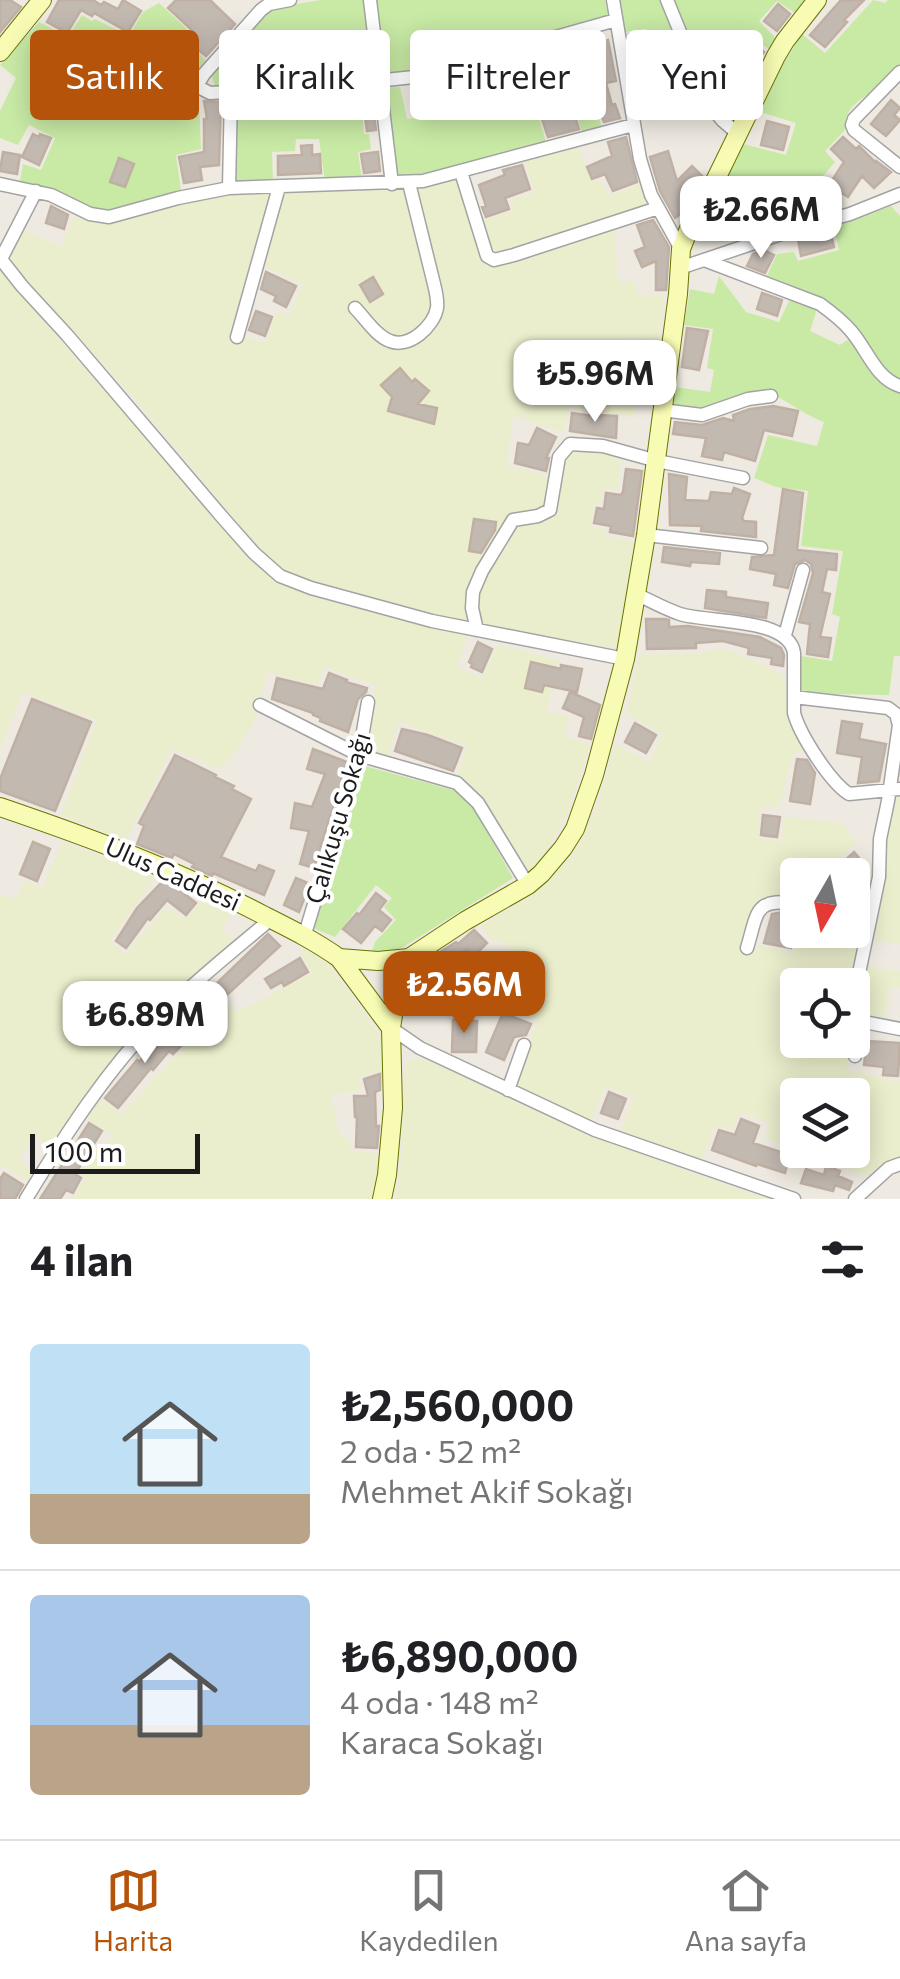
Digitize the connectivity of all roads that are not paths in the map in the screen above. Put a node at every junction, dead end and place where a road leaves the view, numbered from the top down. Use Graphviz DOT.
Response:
graph roads {
  1 [pos="42,0"];
  2 [pos="290,0"];
  3 [pos="370,0"];
  4 [pos="613,0"];
  5 [pos="666,0"];
  6 [pos="817,0"];
  7 [pos="616,20"];
  8 [pos="244,30"];
  9 [pos="373,30"];
  10 [pos="0,52"];
  11 [pos="219,59"];
  12 [pos="900,72"];
  13 [pos="390,80"];
  14 [pos="219,92"];
  15 [pos="231,120"];
  16 [pos="383,120"];
  17 [pos="633,125"];
  18 [pos="738,133"];
  19 [pos="900,167"];
  20 [pos="460,172"];
  21 [pos="409,183"];
  22 [pos="0,184"];
  23 [pos="392,184"];
  24 [pos="278,186"];
  25 [pos="229,188"];
  26 [pos="36,191"];
  27 [pos="900,194"];
  28 [pos="658,208"];
  29 [pos="0,258"];
  30 [pos="680,258"];
  31 [pos="704,260"];
  32 [pos="355,308"];
  33 [pos="237,337"];
  34 [pos="900,386"];
  35 [pos="771,396"];
  36 [pos="662,410"];
  37 [pos="657,461"];
  38 [pos="743,478"];
  39 [pos="646,535"];
  40 [pos="761,548"];
  41 [pos="803,570"];
  42 [pos="636,594"];
  43 [pos="477,630"];
  44 [pos="785,635"];
  45 [pos="625,659"];
  46 [pos="794,697"];
  47 [pos="368,702"];
  48 [pos="260,705"];
  49 [pos="360,755"];
  50 [pos="894,789"];
  51 [pos="0,807"];
  52 [pos="528,885"];
  53 [pos="780,902"];
  54 [pos="271,918"];
  55 [pos="870,920"];
  56 [pos="305,934"];
  57 [pos="747,948"];
  58 [pos="339,958"];
  59 [pos="409,958"];
  60 [pos="870,1023"];
  61 [pos="390,1028"];
  62 [pos="900,1029"];
  63 [pos="524,1045"];
  64 [pos="508,1090"];
  65 [pos="900,1164"];
  66 [pos="26,1199"];
  67 [pos="382,1199"];
  68 [pos="794,1199"];
  69 [pos="855,1199"];
  1 -- 10 [label="street"];
  2 -- 8 [label="street"];
  3 -- 9 [label="street"];
  4 -- 7 [label="street"];
  5 -- 18 [label="street"];
  6 -- 18 [label="street"];
  7 -- 13 [label="street"];
  7 -- 17 [label="street"];
  11 -- 14 [label="street"];
  12 -- 19 [label="street"];
  15 -- 25 [label="street"];
  16 -- 23 [label="street"];
  17 -- 20 [label="street"];
  17 -- 28 [label="street"];
  18 -- 30 [label="street"];
  20 -- 21 [label="street"];
  20 -- 28 [label="street"];
  21 -- 23 [label="street"];
  21 -- 32 [label="street"];
  22 -- 26 [label="street"];
  23 -- 24 [label="street"];
  24 -- 25 [label="street"];
  24 -- 33 [label="street"];
  25 -- 26 [label="street"];
  26 -- 29 [label="street"];
  27 -- 31 [label="street"];
  28 -- 30 [label="street"];
  29 -- 43 [label="street"];
  30 -- 31 [label="street"];
  30 -- 36 [label="street"];
  31 -- 34 [label="street"];
  35 -- 36 [label="street"];
  36 -- 37 [label="street"];
  37 -- 38 [label="street"];
  37 -- 39 [label="street"];
  37 -- 43 [label="street"];
  39 -- 40 [label="street"];
  39 -- 42 [label="street"];
  41 -- 44 [label="street"];
  42 -- 44 [label="street"];
  42 -- 45 [label="street"];
  43 -- 45 [label="street"];
  44 -- 46 [label="street"];
  45 -- 52 [label="street"];
  46 -- 50 [label="street"];
  46 -- 50 [label="street"];
  47 -- 49 [label="street, Çalıkuşu Sokağı"];
  48 -- 49 [label="street"];
  49 -- 52 [label="street"];
  49 -- 56 [label="street, Çalıkuşu Sokağı"];
  50 -- 55 [label="street"];
  51 -- 54 [label="street, Ulus Caddesi"];
  52 -- 59 [label="street"];
  53 -- 57 [label="street"];
  54 -- 56 [label="street, Ulus Caddesi"];
  54 -- 66 [label="street"];
  56 -- 58 [label="street, Ulus Caddesi"];
  58 -- 59 [label="street"];
  58 -- 61 [label="street, Ulus Caddesi"];
  59 -- 61 [label="street"];
  60 -- 62 [label="street"];
  61 -- 64 [label="street"];
  61 -- 67 [label="street"];
  63 -- 64 [label="street"];
  64 -- 68 [label="street"];
  65 -- 69 [label="street"];
}
